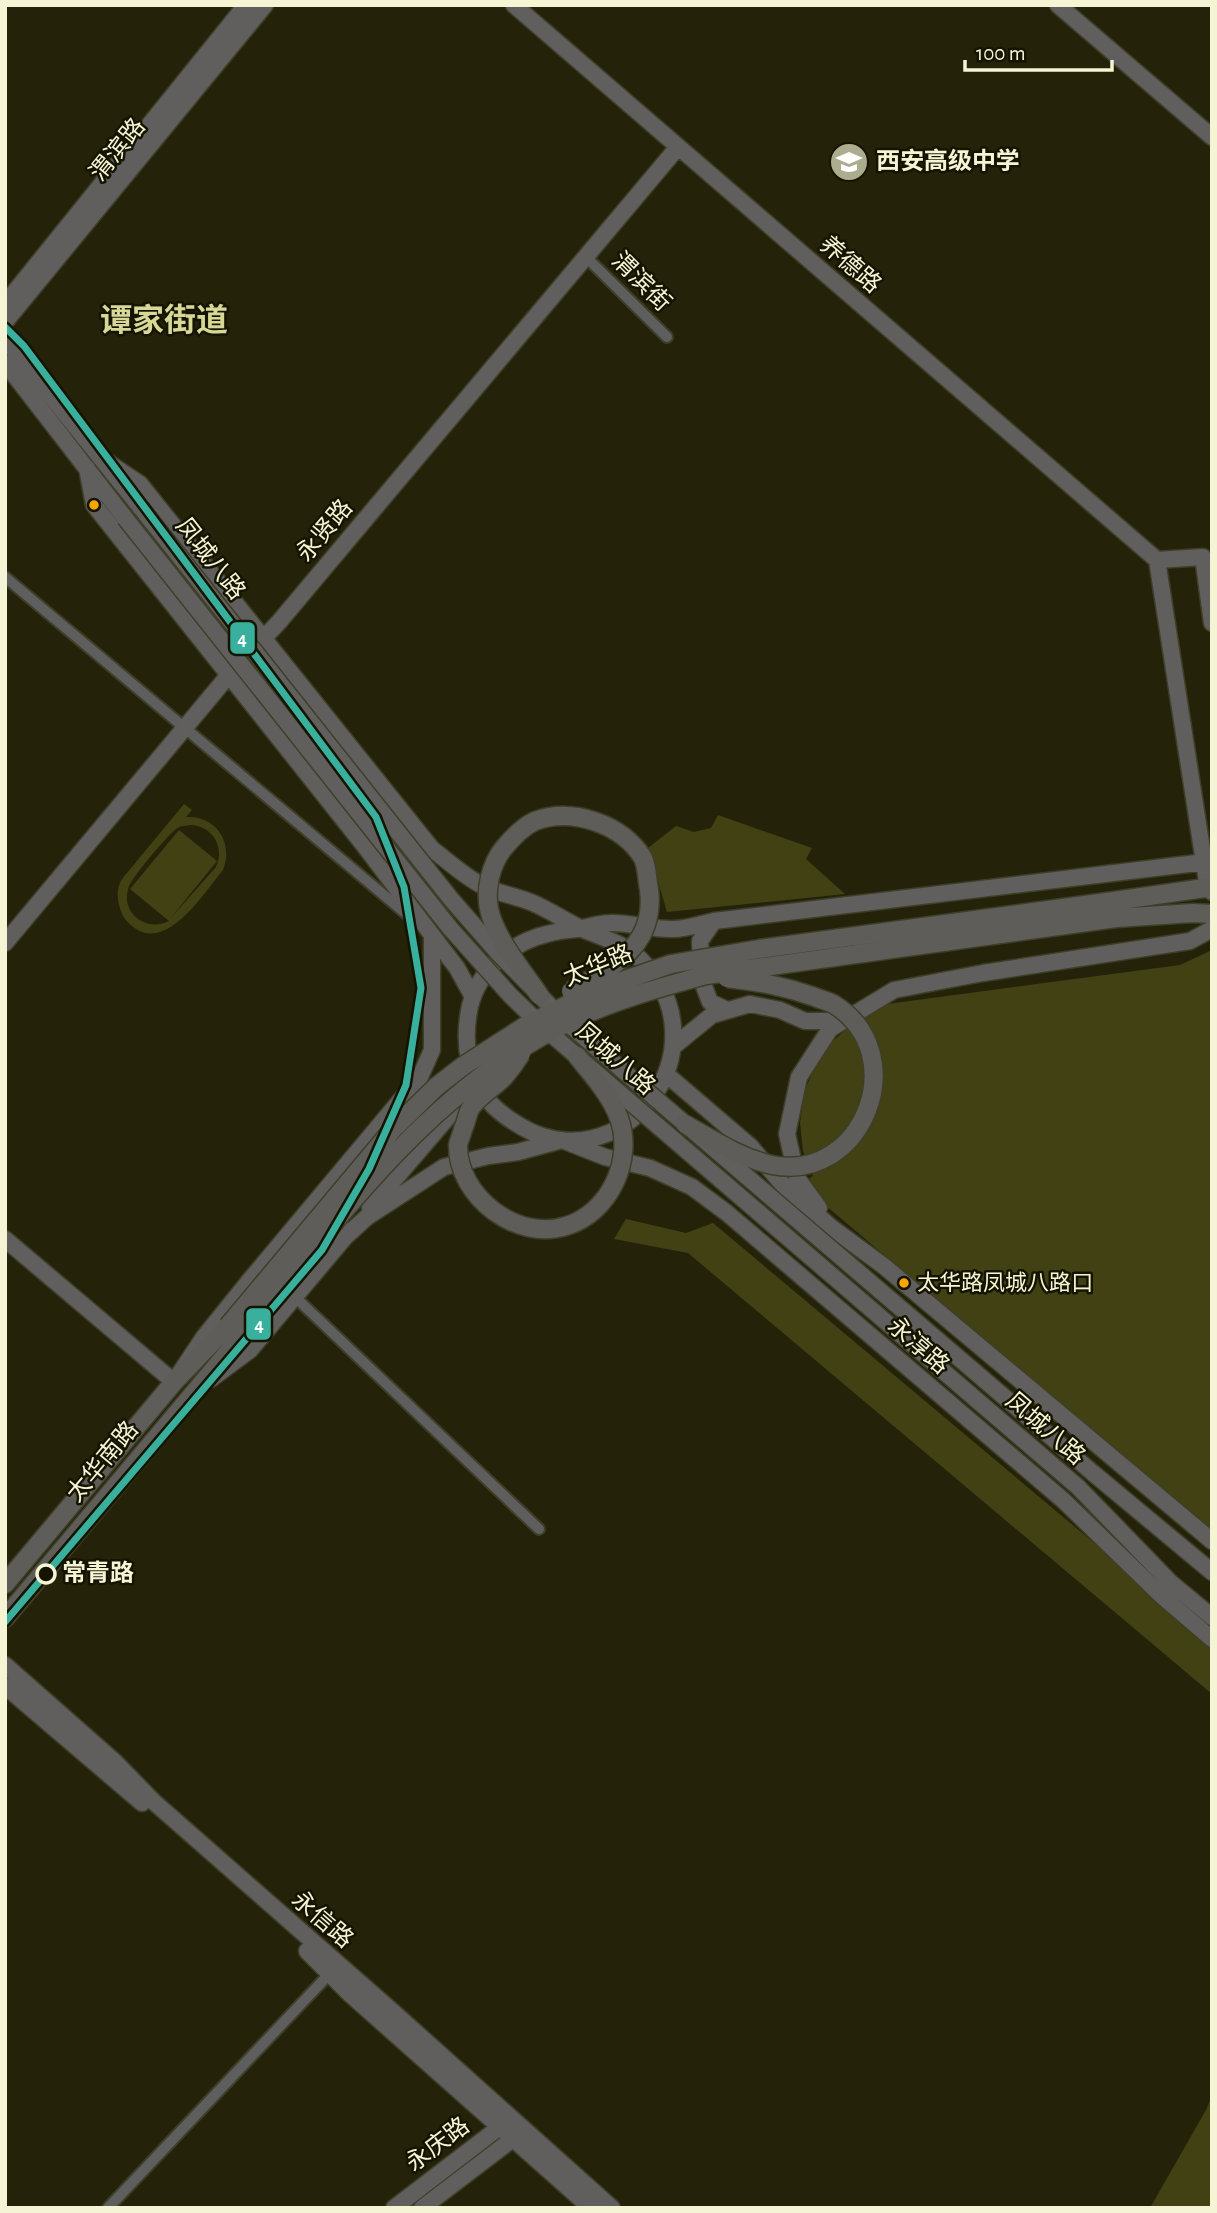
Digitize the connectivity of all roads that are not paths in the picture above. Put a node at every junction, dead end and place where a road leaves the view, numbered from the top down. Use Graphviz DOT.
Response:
graph roads {
  1 [pos="246,5"];
  2 [pos="265,5"];
  3 [pos="514,5"];
  4 [pos="1058,5"];
  5 [pos="1212,137"];
  6 [pos="678,147"];
  7 [pos="586,257"];
  8 [pos="5,304"];
  9 [pos="5,322"];
  10 [pos="667,337"];
  11 [pos="5,339"];
  12 [pos="5,363"];
  13 [pos="104,460"];
  14 [pos="87,468"];
  15 [pos="1207,552"];
  16 [pos="1157,560"];
  17 [pos="5,577"];
  18 [pos="1212,623"];
  19 [pos="262,638"];
  20 [pos="228,676"];
  21 [pos="185,729"];
  22 [pos="410,822"];
  23 [pos="363,844"];
  24 [pos="1205,862"];
  25 [pos="1210,889"];
  26 [pos="1115,910"];
  27 [pos="1212,914"];
  28 [pos="714,921"];
  29 [pos="580,928"];
  30 [pos="1212,929"];
  31 [pos="432,936"];
  32 [pos="5,943"];
  33 [pos="706,975"];
  34 [pos="472,996"];
  35 [pos="540,996"];
  36 [pos="865,1008"];
  37 [pos="727,1010"];
  38 [pos="530,1043"];
  39 [pos="496,1044"];
  40 [pos="674,1046"];
  41 [pos="577,1056"];
  42 [pos="666,1074"];
  43 [pos="480,1089"];
  44 [pos="685,1125"];
  45 [pos="562,1140"];
  46 [pos="832,1227"];
  47 [pos="344,1238"];
  48 [pos="5,1239"];
  49 [pos="885,1267"];
  50 [pos="296,1298"];
  51 [pos="843,1311"];
  52 [pos="234,1332"];
  53 [pos="174,1382"];
  54 [pos="190,1395"];
  55 [pos="1063,1500"];
  56 [pos="1166,1503"];
  57 [pos="539,1529"];
  58 [pos="1212,1541"];
  59 [pos="1194,1557"];
  60 [pos="1212,1572"];
  61 [pos="1171,1583"];
  62 [pos="5,1584"];
  63 [pos="1212,1617"];
  64 [pos="5,1618"];
  65 [pos="1212,1639"];
  66 [pos="5,1665"];
  67 [pos="5,1686"];
  68 [pos="334,1969"];
  69 [pos="504,2121"];
  70 [pos="517,2132"];
  71 [pos="108,2208"];
  72 [pos="394,2208"];
  73 [pos="422,2208"];
  74 [pos="591,2208"];
  75 [pos="612,2208"];
  1 -- 8 [label="street, 渭滨路"];
  2 -- 9 [label="street, 渭滨路"];
  3 -- 6 [label="street, 养德路"];
  4 -- 5 [label="street"];
  6 -- 7 [label="street, 永贤路"];
  6 -- 16 [label="street, 养德路"];
  7 -- 10 [label="street, 渭滨街"];
  7 -- 19 [label="street, 永贤路"];
  11 -- 13 [label="street, 凤城八路"];
  12 -- 14 [label="street, 凤城八路"];
  13 -- 19 [label="street, 凤城八路"];
  13 -- 35 [label="street, 凤城八路, bridge"];
  14 -- 20 [label="street, 凤城八路"];
  14 -- 41 [label="street, 凤城八路, bridge"];
  15 -- 16 [label="street"];
  15 -- 18 [label="street"];
  16 -- 24 [label="street"];
  17 -- 21 [label="street"];
  19 -- 20 [label="street, 永贤路"];
  19 -- 22 [label="street, 凤城八路"];
  20 -- 21 [label="street, 永贤路"];
  20 -- 23 [label="street, 凤城八路"];
  21 -- 31 [label="street"];
  21 -- 32 [label="street, 永贤路"];
  22 -- 23 [label="street"];
  22 -- 29 [label="street, 凤城八路"];
  23 -- 31 [label="street, 凤城八路"];
  24 -- 25 [label="street"];
  24 -- 28 [label="street"];
  25 -- 26 [label="main road"];
  26 -- 27 [label="main road"];
  26 -- 33 [label="main road, 太华路, bridge"];
  26 -- 39 [label="main road, 太华路, bridge"];
  28 -- 29 [label="street"];
  28 -- 37 [label="street"];
  29 -- 34 [label="street"];
  29 -- 40 [label="street"];
  30 -- 36 [label="street"];
  31 -- 34 [label="street, 凤城八路"];
  31 -- 53 [label="street"];
  33 -- 38 [label="main road, 太华路, bridge"];
  33 -- 44 [label="main road, bridge"];
  34 -- 43 [label="street"];
  35 -- 39 [label="main road, bridge"];
  35 -- 44 [label="street, 凤城八路, bridge"];
  36 -- 37 [label="street"];
  36 -- 46 [label="street"];
  37 -- 40 [label="street"];
  38 -- 41 [label="main road, bridge"];
  38 -- 52 [label="main road, 太华路, bridge"];
  39 -- 52 [label="main road, 太华路, bridge"];
  40 -- 42 [label="street"];
  41 -- 61 [label="street, 凤城八路, bridge"];
  42 -- 45 [label="street"];
  42 -- 46 [label="street, 永淳路"];
  43 -- 45 [label="street"];
  43 -- 47 [label="street"];
  44 -- 59 [label="street, 凤城八路, bridge"];
  45 -- 47 [label="street"];
  45 -- 51 [label="street, 永淳路"];
  46 -- 49 [label="street, 永淳路"];
  47 -- 50 [label="street"];
  48 -- 53 [label="street"];
  49 -- 51 [label="street"];
  49 -- 56 [label="street, 永淳路"];
  50 -- 54 [label="street"];
  50 -- 57 [label="street"];
  51 -- 55 [label="street, 永淳路"];
  52 -- 53 [label="main road, 太华南路"];
  52 -- 54 [label="main road, 太华南路"];
  53 -- 62 [label="main road, 太华南路"];
  54 -- 64 [label="main road, 太华南路"];
  55 -- 61 [label="street"];
  55 -- 65 [label="street, 永淳路"];
  56 -- 58 [label="street, 永淳路"];
  56 -- 59 [label="street"];
  59 -- 60 [label="street"];
  61 -- 63 [label="street"];
  66 -- 68 [label="street, 永信路"];
  67 -- 68 [label="street, 永信路"];
  68 -- 69 [label="street, 永信路"];
  68 -- 71 [label="street"];
  69 -- 70 [label="street, 永信路"];
  69 -- 72 [label="street, 永庆路"];
  70 -- 73 [label="street, 永庆路"];
  70 -- 74 [label="street, 永信路"];
  70 -- 75 [label="street, 永信路"];
}
